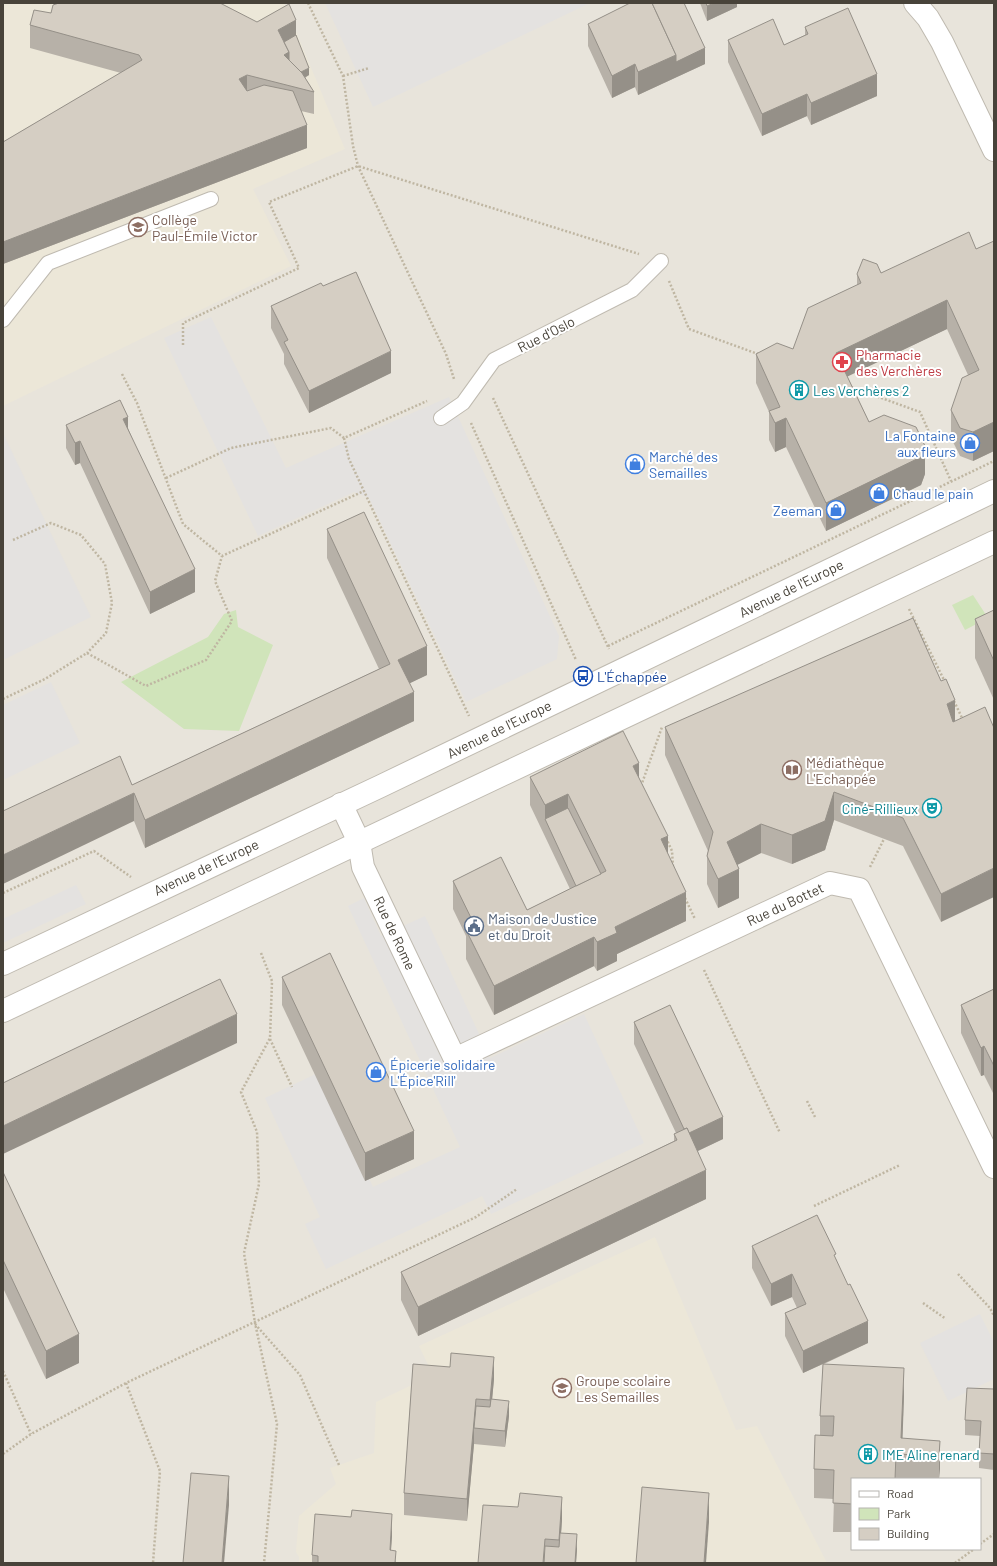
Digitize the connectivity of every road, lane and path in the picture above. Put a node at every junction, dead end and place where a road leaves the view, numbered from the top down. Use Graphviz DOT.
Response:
graph roads {
  1 [pos="308,3"];
  2 [pos="915,3"];
  3 [pos="369,68"];
  4 [pos="343,76"];
  5 [pos="994,150"];
  6 [pos="358,166"];
  7 [pos="211,199"];
  8 [pos="661,261"];
  9 [pos="3,320"];
  10 [pos="183,345"];
  11 [pos="761,355"];
  12 [pos="122,374"];
  13 [pos="482,376"];
  14 [pos="850,387"];
  15 [pos="428,400"];
  16 [pos="462,403"];
  17 [pos="441,418"];
  18 [pos="344,438"];
  19 [pos="994,461"];
  20 [pos="166,478"];
  21 [pos="951,481"];
  22 [pos="364,491"];
  23 [pos="994,491"];
  24 [pos="13,540"];
  25 [pos="994,542"];
  26 [pos="222,556"];
  27 [pos="908,607"];
  28 [pos="608,646"];
  29 [pos="610,651"];
  30 [pos="88,653"];
  31 [pos="576,660"];
  32 [pos="946,684"];
  33 [pos="953,698"];
  34 [pos="3,699"];
  35 [pos="469,717"];
  36 [pos="967,726"];
  37 [pos="662,727"];
  38 [pos="642,786"];
  39 [pos="341,804"];
  40 [pos="666,836"];
  41 [pos="884,839"];
  42 [pos="358,842"];
  43 [pos="674,873"];
  44 [pos="133,878"];
  45 [pos="859,889"];
  46 [pos="3,893"];
  47 [pos="684,894"];
  48 [pos="693,947"];
  49 [pos="262,953"];
  50 [pos="3,964"];
  51 [pos="3,1011"];
  52 [pos="270,1038"];
  53 [pos="455,1059"];
  54 [pos="292,1087"];
  55 [pos="808,1101"];
  56 [pos="815,1117"];
  57 [pos="780,1133"];
  58 [pos="900,1165"];
  59 [pos="994,1167"];
  60 [pos="516,1189"];
  61 [pos="814,1206"];
  62 [pos="958,1274"];
  63 [pos="923,1303"];
  64 [pos="994,1316"];
  65 [pos="946,1319"];
  66 [pos="255,1323"];
  67 [pos="3,1370"];
  68 [pos="126,1383"];
  69 [pos="31,1434"];
  70 [pos="3,1454"];
  71 [pos="339,1465"];
  72 [pos="994,1534"];
  73 [pos="981,1543"];
  74 [pos="973,1550"];
  75 [pos="153,1563"];
  76 [pos="264,1563"];
  77 [pos="955,1563"];
  1 -- 4 [label="path"];
  2 -- 5 [label="street"];
  3 -- 4 [label="path"];
  4 -- 6 [label="path"];
  6 -- 8 [label="path"];
  6 -- 10 [label="path"];
  6 -- 16 [label="path"];
  7 -- 9 [label="lane"];
  8 -- 11 [label="path"];
  8 -- 13 [label="lane, Rue d'Oslo"];
  12 -- 20 [label="path"];
  13 -- 16 [label="lane, Rue d'Oslo"];
  13 -- 28 [label="path"];
  14 -- 21 [label="path"];
  15 -- 18 [label="path"];
  16 -- 17 [label="lane, Rue d'Oslo"];
  16 -- 31 [label="path"];
  18 -- 20 [label="path"];
  18 -- 22 [label="path"];
  19 -- 21 [label="path"];
  20 -- 26 [label="path"];
  21 -- 28 [label="path"];
  22 -- 26 [label="path"];
  22 -- 35 [label="path"];
  23 -- 39 [label="street, Avenue de l'Europe"];
  24 -- 30 [label="path"];
  25 -- 42 [label="street"];
  26 -- 30 [label="path"];
  27 -- 32 [label="path"];
  28 -- 29 [label="path"];
  30 -- 34 [label="path"];
  33 -- 36 [label="path"];
  37 -- 38 [label="path"];
  39 -- 42 [label="street, Rue de Rome"];
  39 -- 50 [label="street, Avenue de l'Europe"];
  40 -- 43 [label="path"];
  41 -- 45 [label="path"];
  42 -- 51 [label="street"];
  42 -- 53 [label="street, Rue de Rome"];
  44 -- 46 [label="path"];
  45 -- 48 [label="street, Rue du Bottet"];
  45 -- 59 [label="street"];
  47 -- 48 [label="path"];
  48 -- 53 [label="street, Rue du Bottet"];
  48 -- 57 [label="path"];
  49 -- 52 [label="path"];
  52 -- 54 [label="path"];
  52 -- 66 [label="path"];
  55 -- 56 [label="path"];
  58 -- 61 [label="path"];
  60 -- 66 [label="path"];
  62 -- 64 [label="path"];
  63 -- 65 [label="path"];
  66 -- 68 [label="path"];
  66 -- 71 [label="path"];
  66 -- 76 [label="path"];
  67 -- 69 [label="path"];
  68 -- 69 [label="path"];
  68 -- 75 [label="path"];
  69 -- 70 [label="path"];
  72 -- 73 [label="path"];
  74 -- 77 [label="path"];
}
